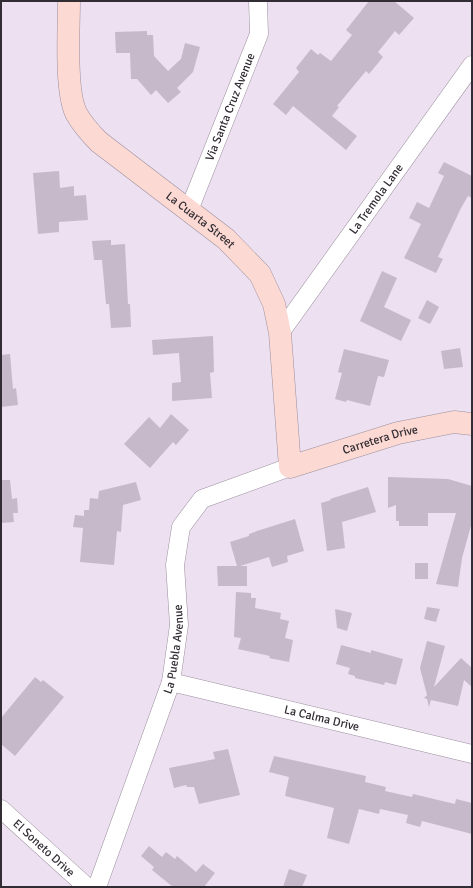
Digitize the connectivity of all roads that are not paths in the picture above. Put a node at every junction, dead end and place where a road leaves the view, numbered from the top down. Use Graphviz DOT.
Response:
graph roads {
  1 [pos="68,1"];
  2 [pos="258,1"];
  3 [pos="472,65"];
  4 [pos="189,210"];
  5 [pos="280,333"];
  6 [pos="472,424"];
  7 [pos="290,467"];
  8 [pos="171,682"];
  9 [pos="472,754"];
  10 [pos="1,809"];
  11 [pos="87,887"];
  12 [pos="97,887"];
  1 -- 4 [label="street, La Cuarta Street"];
  2 -- 4 [label="street, Via Santa Cruz Avenue"];
  3 -- 5 [label="street, La Tremola Lane"];
  4 -- 5 [label="street, La Cuarta Street"];
  5 -- 7 [label="street, La Cuarta Street"];
  6 -- 7 [label="street, Carretera Drive"];
  7 -- 8 [label="street, La Puebla Avenue"];
  8 -- 9 [label="street, La Calma Drive"];
  8 -- 12 [label="street, La Puebla Avenue"];
  10 -- 11 [label="street, El Soneto Drive"];
}
